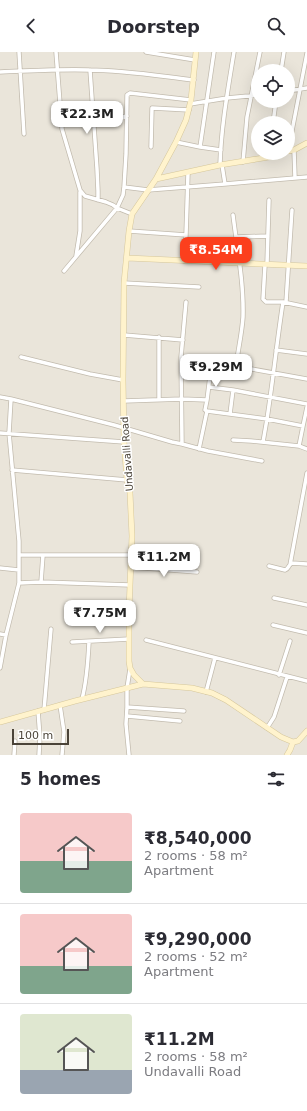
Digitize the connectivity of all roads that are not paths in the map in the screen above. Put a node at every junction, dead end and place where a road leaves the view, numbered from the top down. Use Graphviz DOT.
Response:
graph roads {
  1 [pos="19,52"];
  2 [pos="56,52"];
  3 [pos="146,52"];
  4 [pos="196,52"];
  5 [pos="214,52"];
  6 [pos="234,52"];
  7 [pos="260,52"];
  8 [pos="284,52"];
  9 [pos="307,53"];
  10 [pos="195,60"];
  11 [pos="258,64"];
  12 [pos="282,64"];
  13 [pos="58,70"];
  14 [pos="90,70"];
  15 [pos="0,72"];
  16 [pos="21,72"];
  17 [pos="194,80"];
  18 [pos="307,88"];
  19 [pos="299,89"];
  20 [pos="295,90"];
  21 [pos="251,95"];
  22 [pos="227,98"];
  23 [pos="251,99"];
  24 [pos="206,102"];
  25 [pos="190,105"];
  26 [pos="126,116"];
  27 [pos="294,116"];
  28 [pos="94,121"];
  29 [pos="24,134"];
  30 [pos="176,142"];
  31 [pos="307,143"];
  32 [pos="151,147"];
  33 [pos="200,147"];
  34 [pos="295,149"];
  35 [pos="221,150"];
  36 [pos="251,160"];
  37 [pos="292,160"];
  38 [pos="243,162"];
  39 [pos="221,165"];
  40 [pos="188,173"];
  41 [pos="307,177"];
  42 [pos="295,178"];
  43 [pos="156,179"];
  44 [pos="225,184"];
  45 [pos="124,187"];
  46 [pos="187,187"];
  47 [pos="148,190"];
  48 [pos="80,192"];
  49 [pos="98,200"];
  50 [pos="269,200"];
  51 [pos="118,208"];
  52 [pos="292,210"];
  53 [pos="132,214"];
  54 [pos="233,215"];
  55 [pos="129,231"];
  56 [pos="186,235"];
  57 [pos="268,236"];
  58 [pos="236,237"];
  59 [pos="76,257"];
  60 [pos="127,258"];
  61 [pos="184,261"];
  62 [pos="239,263"];
  63 [pos="266,264"];
  64 [pos="289,265"];
  65 [pos="307,266"];
  66 [pos="64,271"];
  67 [pos="124,283"];
  68 [pos="199,287"];
  69 [pos="186,302"];
  70 [pos="285,302"];
  71 [pos="307,307"];
  72 [pos="124,335"];
  73 [pos="159,337"];
  74 [pos="183,340"];
  75 [pos="276,350"];
  76 [pos="307,354"];
  77 [pos="20,357"];
  78 [pos="181,357"];
  79 [pos="213,362"];
  80 [pos="236,366"];
  81 [pos="274,372"];
  82 [pos="307,379"];
  83 [pos="123,380"];
  84 [pos="209,387"];
  85 [pos="233,390"];
  86 [pos="270,396"];
  87 [pos="0,397"];
  88 [pos="182,398"];
  89 [pos="11,399"];
  90 [pos="159,399"];
  91 [pos="124,400"];
  92 [pos="206,400"];
  93 [pos="307,405"];
  94 [pos="207,411"];
  95 [pos="230,414"];
  96 [pos="267,419"];
  97 [pos="303,426"];
  98 [pos="124,428"];
  99 [pos="0,433"];
  100 [pos="9,434"];
  101 [pos="233,440"];
  102 [pos="124,442"];
  103 [pos="262,442"];
  104 [pos="182,444"];
  105 [pos="298,446"];
  106 [pos="199,449"];
  107 [pos="307,449"];
  108 [pos="262,461"];
  109 [pos="12,470"];
  110 [pos="307,473"];
  111 [pos="127,480"];
  112 [pos="19,555"];
  113 [pos="43,555"];
  114 [pos="131,555"];
  115 [pos="307,564"];
  116 [pos="290,565"];
  117 [pos="269,566"];
  118 [pos="131,567"];
  119 [pos="0,568"];
  120 [pos="19,570"];
  121 [pos="197,572"];
  122 [pos="41,582"];
  123 [pos="19,583"];
  124 [pos="130,585"];
  125 [pos="274,598"];
  126 [pos="307,606"];
  127 [pos="129,610"];
  128 [pos="75,611"];
  129 [pos="273,625"];
  130 [pos="51,629"];
  131 [pos="307,632"];
  132 [pos="0,634"];
  133 [pos="6,635"];
  134 [pos="129,640"];
  135 [pos="146,640"];
  136 [pos="290,641"];
  137 [pos="72,642"];
  138 [pos="89,642"];
  139 [pos="215,658"];
  140 [pos="0,668"];
  141 [pos="130,668"];
  142 [pos="279,675"];
  143 [pos="287,677"];
  144 [pos="307,681"];
  145 [pos="143,684"];
  146 [pos="127,688"];
  147 [pos="206,692"];
  148 [pos="82,700"];
  149 [pos="60,705"];
  150 [pos="127,706"];
  151 [pos="41,710"];
  152 [pos="184,711"];
  153 [pos="127,716"];
  154 [pos="180,721"];
  155 [pos="0,722"];
  156 [pos="267,728"];
  157 [pos="307,731"];
  158 [pos="15,741"];
  159 [pos="293,742"];
  160 [pos="14,755"];
  161 [pos="39,755"];
  162 [pos="62,755"];
  163 [pos="129,755"];
  164 [pos="287,755"];
  1 -- 16 [label="street"];
  2 -- 13 [label="street"];
  3 -- 10 [label="street"];
  4 -- 10 [label="main road, Undavalli Road"];
  5 -- 24 [label="street"];
  6 -- 22 [label="street"];
  7 -- 11 [label="street"];
  8 -- 12 [label="street"];
  9 -- 19 [label="street"];
  10 -- 17 [label="main road, Undavalli Road"];
  13 -- 14 [label="street"];
  13 -- 16 [label="street"];
  13 -- 48 [label="street"];
  14 -- 17 [label="street"];
  14 -- 28 [label="street"];
  15 -- 16 [label="street"];
  16 -- 29 [label="street"];
  17 -- 25 [label="main road, Undavalli Road"];
  18 -- 19 [label="street"];
  19 -- 20 [label="street"];
  19 -- 27 [label="street"];
  21 -- 22 [label="street"];
  22 -- 24 [label="street"];
  22 -- 35 [label="street"];
  23 -- 38 [label="street"];
  24 -- 25 [label="street"];
  24 -- 33 [label="street"];
  25 -- 26 [label="street"];
  25 -- 30 [label="main road, Undavalli Road"];
  25 -- 32 [label="street"];
  26 -- 28 [label="street"];
  26 -- 45 [label="street"];
  28 -- 49 [label="street"];
  30 -- 33 [label="street"];
  30 -- 43 [label="main road, Undavalli Road"];
  31 -- 34 [label="main road"];
  33 -- 35 [label="street"];
  35 -- 39 [label="street"];
  36 -- 38 [label="main road"];
  37 -- 42 [label="street"];
  38 -- 39 [label="main road"];
  39 -- 40 [label="main road"];
  39 -- 44 [label="street"];
  40 -- 43 [label="main road"];
  40 -- 46 [label="street"];
  41 -- 42 [label="street"];
  42 -- 44 [label="street"];
  43 -- 47 [label="main road, Undavalli Road"];
  44 -- 46 [label="street"];
  45 -- 47 [label="street"];
  45 -- 51 [label="street"];
  46 -- 47 [label="street"];
  46 -- 56 [label="street"];
  47 -- 53 [label="main road, Undavalli Road"];
  48 -- 49 [label="street"];
  48 -- 59 [label="street"];
  49 -- 51 [label="street"];
  50 -- 57 [label="street"];
  51 -- 53 [label="street"];
  51 -- 59 [label="street"];
  52 -- 64 [label="street"];
  53 -- 55 [label="main road, Undavalli Road"];
  54 -- 58 [label="street"];
  55 -- 56 [label="street"];
  55 -- 60 [label="main road, Undavalli Road"];
  56 -- 61 [label="street"];
  57 -- 58 [label="street"];
  57 -- 63 [label="street"];
  58 -- 62 [label="street"];
  59 -- 66 [label="street"];
  60 -- 61 [label="main road"];
  60 -- 67 [label="main road, Undavalli Road"];
  61 -- 62 [label="main road"];
  62 -- 63 [label="main road"];
  62 -- 80 [label="street"];
  63 -- 64 [label="main road"];
  63 -- 70 [label="street"];
  64 -- 65 [label="main road"];
  64 -- 70 [label="street"];
  67 -- 68 [label="street"];
  67 -- 72 [label="main road, Undavalli Road"];
  69 -- 74 [label="street"];
  70 -- 71 [label="street"];
  70 -- 75 [label="street"];
  72 -- 73 [label="street"];
  72 -- 83 [label="main road, Undavalli Road"];
  73 -- 74 [label="street"];
  73 -- 90 [label="street"];
  74 -- 78 [label="street"];
  75 -- 76 [label="street"];
  75 -- 81 [label="street"];
  77 -- 83 [label="street"];
  78 -- 79 [label="street"];
  78 -- 88 [label="street"];
  79 -- 80 [label="street"];
  79 -- 84 [label="street"];
  80 -- 81 [label="street"];
  81 -- 82 [label="street"];
  81 -- 86 [label="street"];
  83 -- 91 [label="main road, Undavalli Road"];
  84 -- 85 [label="street"];
  84 -- 92 [label="street"];
  85 -- 86 [label="street"];
  85 -- 95 [label="street"];
  86 -- 93 [label="street"];
  86 -- 96 [label="street"];
  87 -- 89 [label="street"];
  88 -- 90 [label="street"];
  88 -- 92 [label="street"];
  88 -- 104 [label="street"];
  89 -- 98 [label="street"];
  89 -- 100 [label="street"];
  90 -- 91 [label="street"];
  91 -- 98 [label="main road, Undavalli Road"];
  92 -- 94 [label="street"];
  93 -- 97 [label="street"];
  94 -- 95 [label="street"];
  94 -- 106 [label="street"];
  95 -- 96 [label="street"];
  96 -- 97 [label="street"];
  96 -- 103 [label="street"];
  97 -- 105 [label="street"];
  98 -- 102 [label="main road, Undavalli Road"];
  98 -- 104 [label="street"];
  99 -- 100 [label="street"];
  100 -- 102 [label="street"];
  100 -- 109 [label="street"];
  101 -- 103 [label="street"];
  102 -- 111 [label="main road, Undavalli Road"];
  103 -- 105 [label="street"];
  104 -- 106 [label="street"];
  105 -- 107 [label="street"];
  106 -- 108 [label="street"];
  109 -- 111 [label="street"];
  109 -- 112 [label="street"];
  110 -- 116 [label="street"];
  111 -- 114 [label="main road, Undavalli Road"];
  112 -- 113 [label="street"];
  112 -- 120 [label="street"];
  113 -- 114 [label="street"];
  113 -- 122 [label="street"];
  114 -- 118 [label="main road, Undavalli Road"];
  115 -- 116 [label="street"];
  116 -- 117 [label="street"];
  118 -- 121 [label="street"];
  118 -- 124 [label="main road, Undavalli Road"];
  119 -- 120 [label="street"];
  120 -- 123 [label="street"];
  122 -- 123 [label="street"];
  122 -- 124 [label="street"];
  123 -- 133 [label="street"];
  124 -- 127 [label="main road, Undavalli Road"];
  125 -- 126 [label="street"];
  127 -- 128 [label="street"];
  127 -- 134 [label="main road, Undavalli Road"];
  129 -- 131 [label="street"];
  130 -- 151 [label="street"];
  132 -- 133 [label="street"];
  133 -- 140 [label="street"];
  134 -- 138 [label="street"];
  134 -- 141 [label="main road, Undavalli Road"];
  135 -- 139 [label="street"];
  136 -- 142 [label="street"];
  137 -- 138 [label="street"];
  138 -- 148 [label="street"];
  139 -- 142 [label="street"];
  139 -- 147 [label="street"];
  141 -- 145 [label="main road"];
  141 -- 146 [label="street"];
  142 -- 143 [label="street"];
  143 -- 144 [label="street"];
  143 -- 156 [label="street"];
  145 -- 146 [label="main road"];
  145 -- 147 [label="main road"];
  146 -- 148 [label="main road"];
  146 -- 150 [label="street"];
  147 -- 156 [label="main road"];
  148 -- 149 [label="main road"];
  149 -- 151 [label="main road"];
  149 -- 162 [label="street"];
  150 -- 152 [label="street"];
  150 -- 153 [label="street"];
  151 -- 155 [label="main road"];
  151 -- 161 [label="street"];
  153 -- 154 [label="street"];
  153 -- 163 [label="street"];
  156 -- 159 [label="main road"];
  157 -- 159 [label="main road"];
  158 -- 160 [label="street"];
  159 -- 164 [label="main road"];
}
